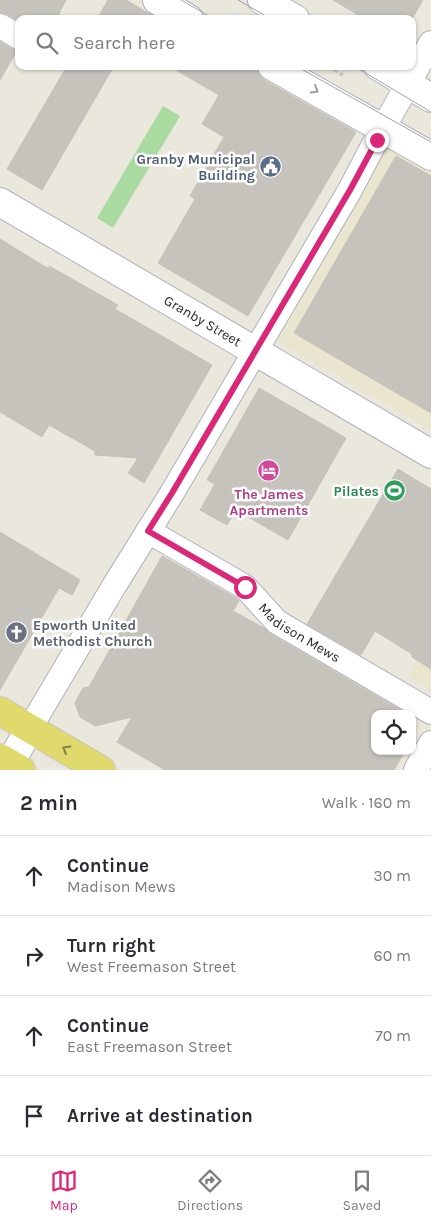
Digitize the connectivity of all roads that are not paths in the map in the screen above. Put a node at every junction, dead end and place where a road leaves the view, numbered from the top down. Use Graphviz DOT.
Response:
graph roads {
  1 [pos="157,0"];
  2 [pos="262,0"];
  3 [pos="182,15"];
  4 [pos="288,15"];
  5 [pos="0,26"];
  6 [pos="15,35"];
  7 [pos="431,43"];
  8 [pos="279,70"];
  9 [pos="385,70"];
  10 [pos="416,70"];
  11 [pos="416,70"];
  12 [pos="408,84"];
  13 [pos="431,98"];
  14 [pos="383,130"];
  15 [pos="431,156"];
  16 [pos="0,202"];
  17 [pos="255,351"];
  18 [pos="431,454"];
  19 [pos="148,531"];
  20 [pos="0,711"];
  21 [pos="431,712"];
  22 [pos="30,728"];
  23 [pos="431,743"];
  24 [pos="9,765"];
  25 [pos="101,770"];
  26 [pos="416,770"];
  1 -- 3 [label="street"];
  2 -- 4 [label="street"];
  5 -- 6 [label="street"];
  7 -- 10 [label="street"];
  8 -- 14 [label="street, one-way"];
  9 -- 12 [label="street"];
  11 -- 12 [label="street"];
  12 -- 13 [label="street"];
  12 -- 14 [label="street"];
  14 -- 15 [label="street"];
  14 -- 17 [label="street"];
  16 -- 17 [label="street, Granby Street"];
  17 -- 18 [label="street, Granby Street"];
  17 -- 19 [label="street"];
  19 -- 21 [label="street, Madison Mews"];
  19 -- 22 [label="street"];
  20 -- 22 [label="main road"];
  22 -- 24 [label="street"];
  25 -- 22 [label="main road, one-way"];
  23 -- 26 [label="street"];
}
